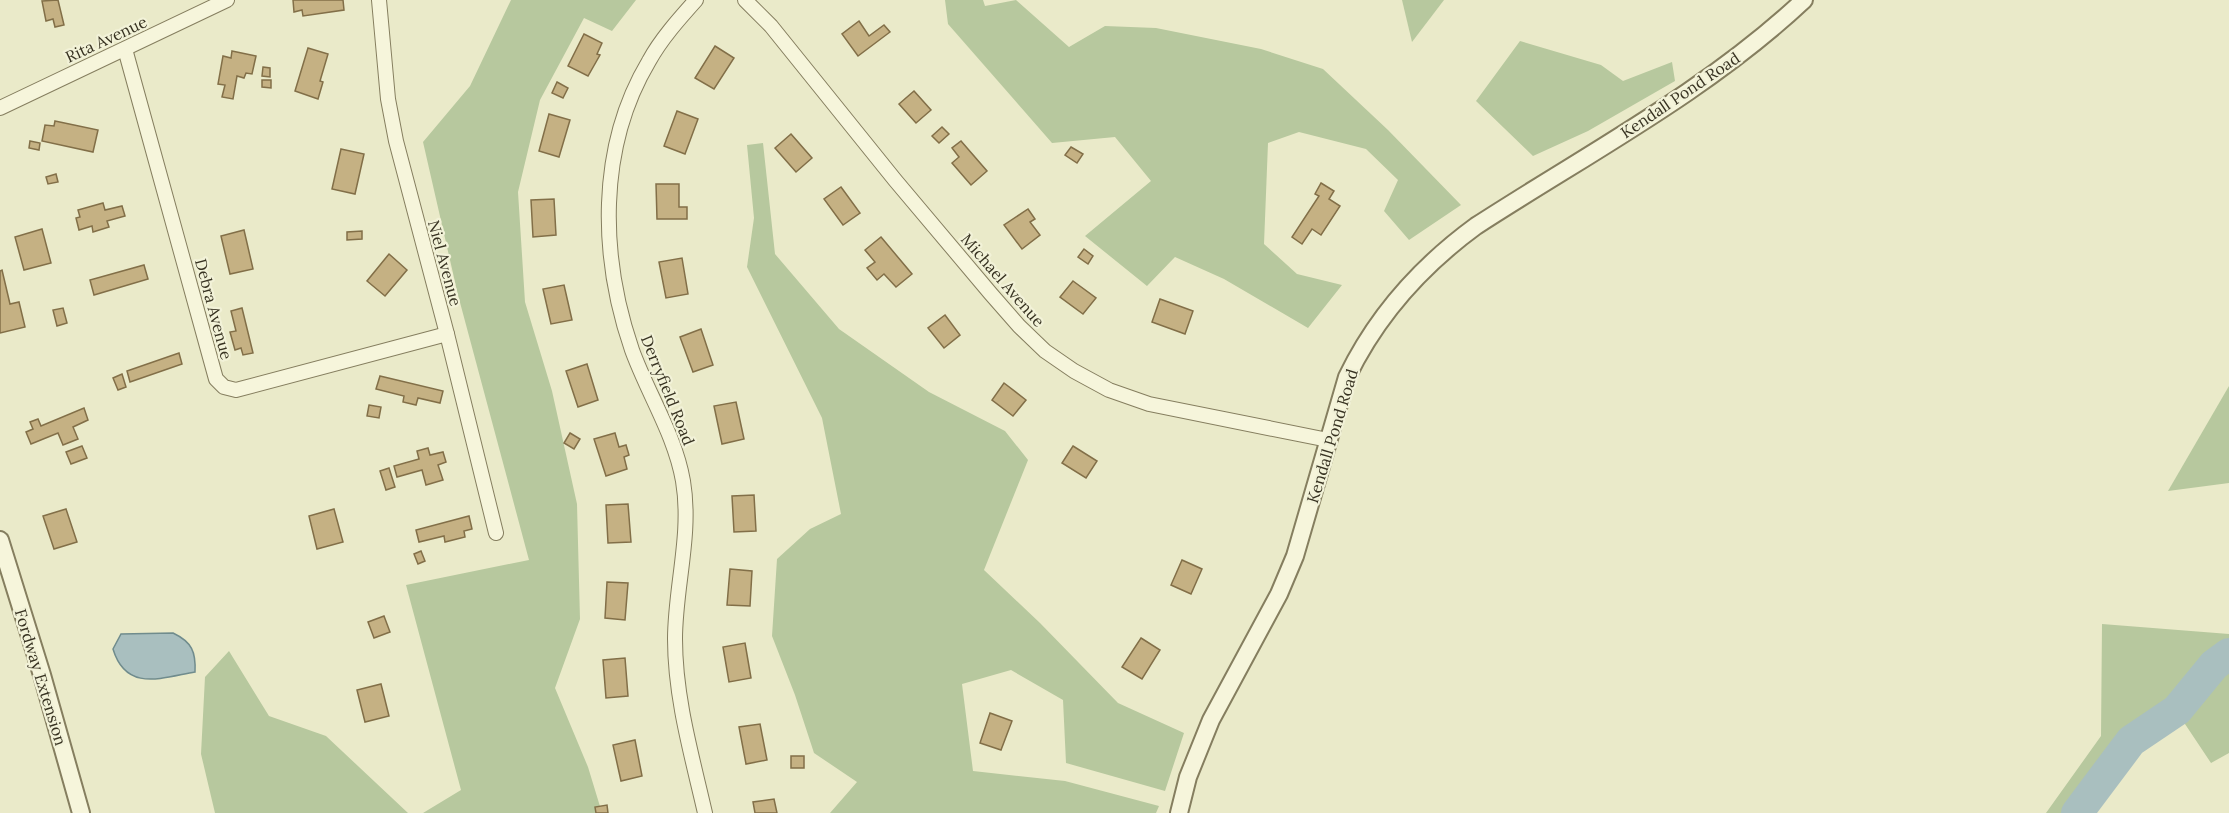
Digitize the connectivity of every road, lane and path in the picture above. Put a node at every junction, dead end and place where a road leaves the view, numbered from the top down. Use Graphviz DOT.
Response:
graph roads {
  1 [pos="227,0"];
  2 [pos="379,0"];
  3 [pos="696,0"];
  4 [pos="745,0"];
  5 [pos="1804,0"];
  6 [pos="124,49"];
  7 [pos="0,108"];
  8 [pos="447,334"];
  9 [pos="1328,440"];
  10 [pos="496,533"];
  11 [pos="0,540"];
  12 [pos="81,813"];
  13 [pos="705,813"];
  14 [pos="1179,813"];
  1 -- 6 [label="street, Rita Avenue"];
  2 -- 8 [label="street, Niel Avenue"];
  3 -- 13 [label="street, Derryfield Road"];
  4 -- 9 [label="street, Michael Avenue"];
  5 -- 9 [label="street, Kendall Pond Road"];
  6 -- 7 [label="street, Rita Avenue"];
  6 -- 8 [label="street, Debra Avenue"];
  8 -- 10 [label="street, Niel Avenue"];
  9 -- 14 [label="street, Kendall Pond Road"];
  11 -- 12 [label="street, Fordway Extension"];
}
